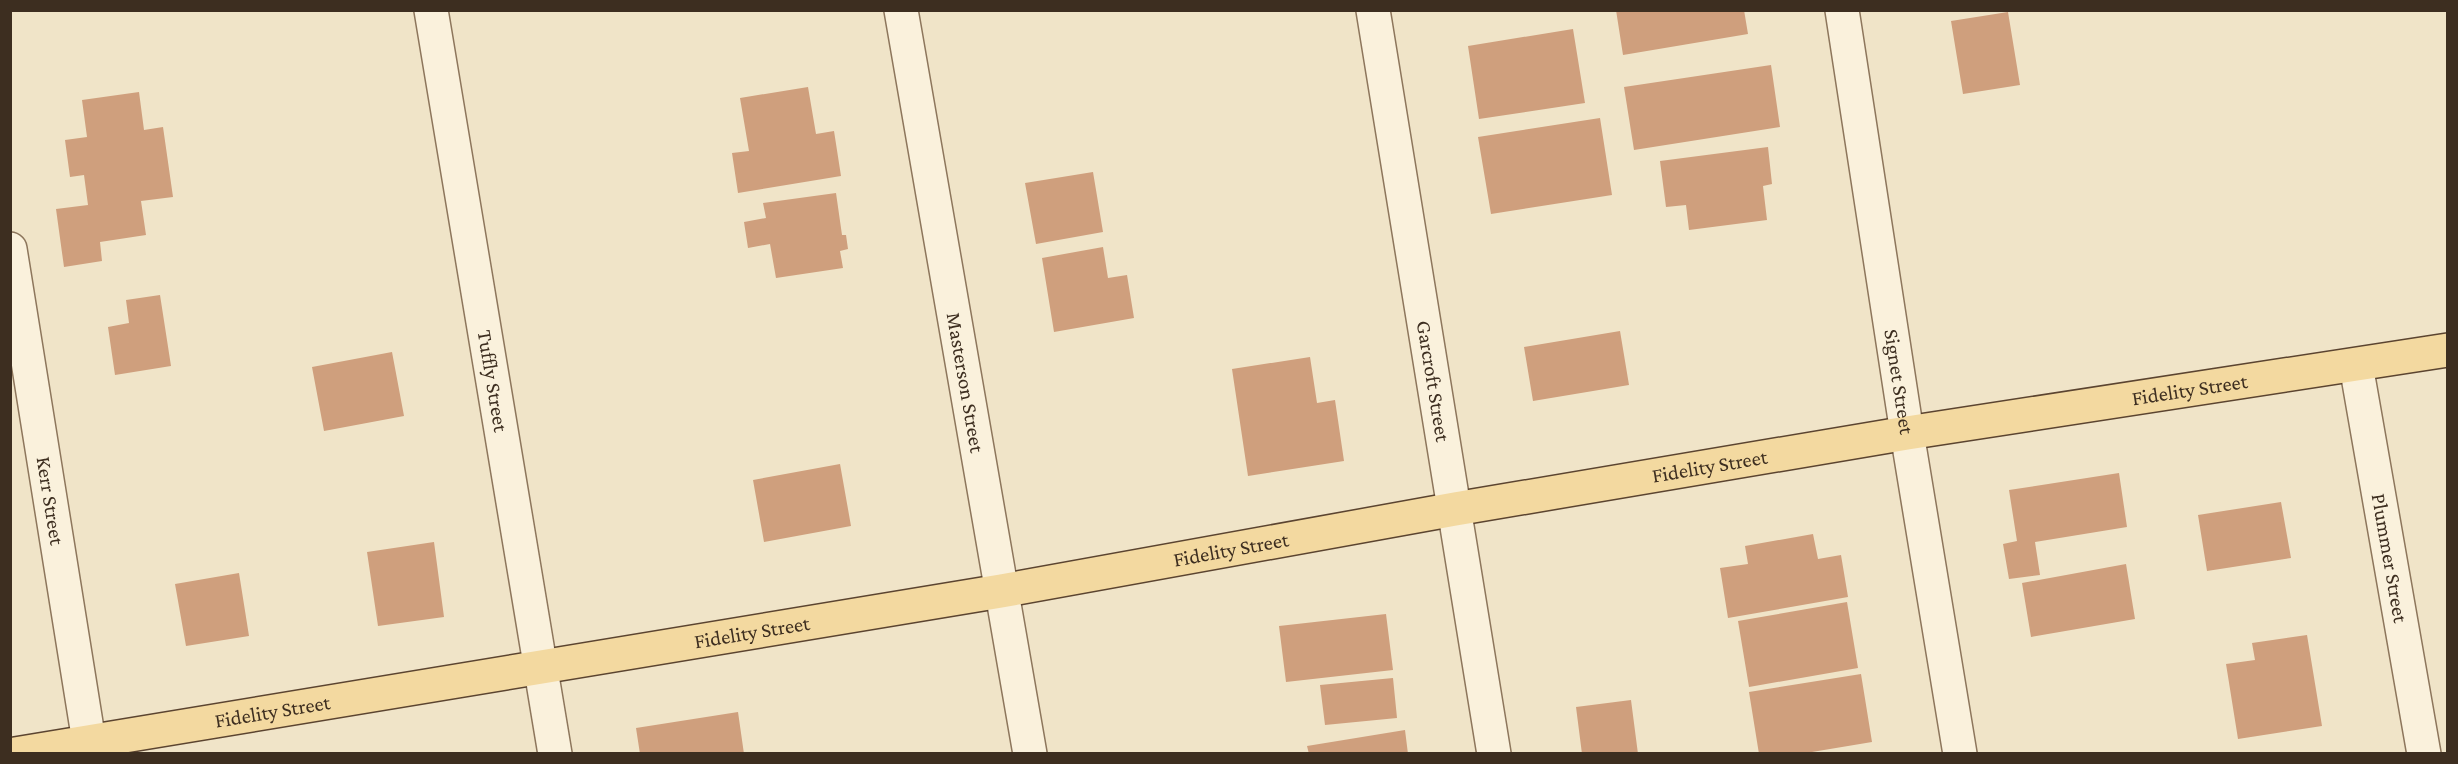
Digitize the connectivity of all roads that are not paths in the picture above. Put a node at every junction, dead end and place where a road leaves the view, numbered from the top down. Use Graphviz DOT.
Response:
graph roads {
  1 [pos="431,10"];
  2 [pos="901,10"];
  3 [pos="1374,10"];
  4 [pos="1842,10"];
  5 [pos="10,249"];
  6 [pos="2448,350"];
  7 [pos="2356,365"];
  8 [pos="1907,433"];
  9 [pos="1455,509"];
  10 [pos="1001,591"];
  11 [pos="541,667"];
  12 [pos="90,748"];
  13 [pos="15,753"];
  14 [pos="555,753"];
  15 [pos="1030,753"];
  16 [pos="1494,753"];
  17 [pos="1959,753"];
  18 [pos="2424,753"];
  1 -- 11 [label="street, Tuffly Street"];
  2 -- 10 [label="street, Masterson Street"];
  3 -- 9 [label="street, Garcroft Street"];
  4 -- 8 [label="street, Signet Street"];
  5 -- 12 [label="street, Kerr Street"];
  6 -- 7 [label="main road, Fidelity Street"];
  7 -- 8 [label="main road, Fidelity Street"];
  7 -- 18 [label="street, Plummer Street"];
  8 -- 9 [label="main road, Fidelity Street"];
  8 -- 17 [label="street, Signet Street"];
  9 -- 10 [label="main road, Fidelity Street"];
  9 -- 16 [label="street, Garcroft Street"];
  10 -- 11 [label="main road, Fidelity Street"];
  10 -- 15 [label="street, Masterson Street"];
  11 -- 12 [label="main road, Fidelity Street"];
  11 -- 14 [label="street, Tuffly Street"];
  12 -- 13 [label="main road, Fidelity Street"];
}
